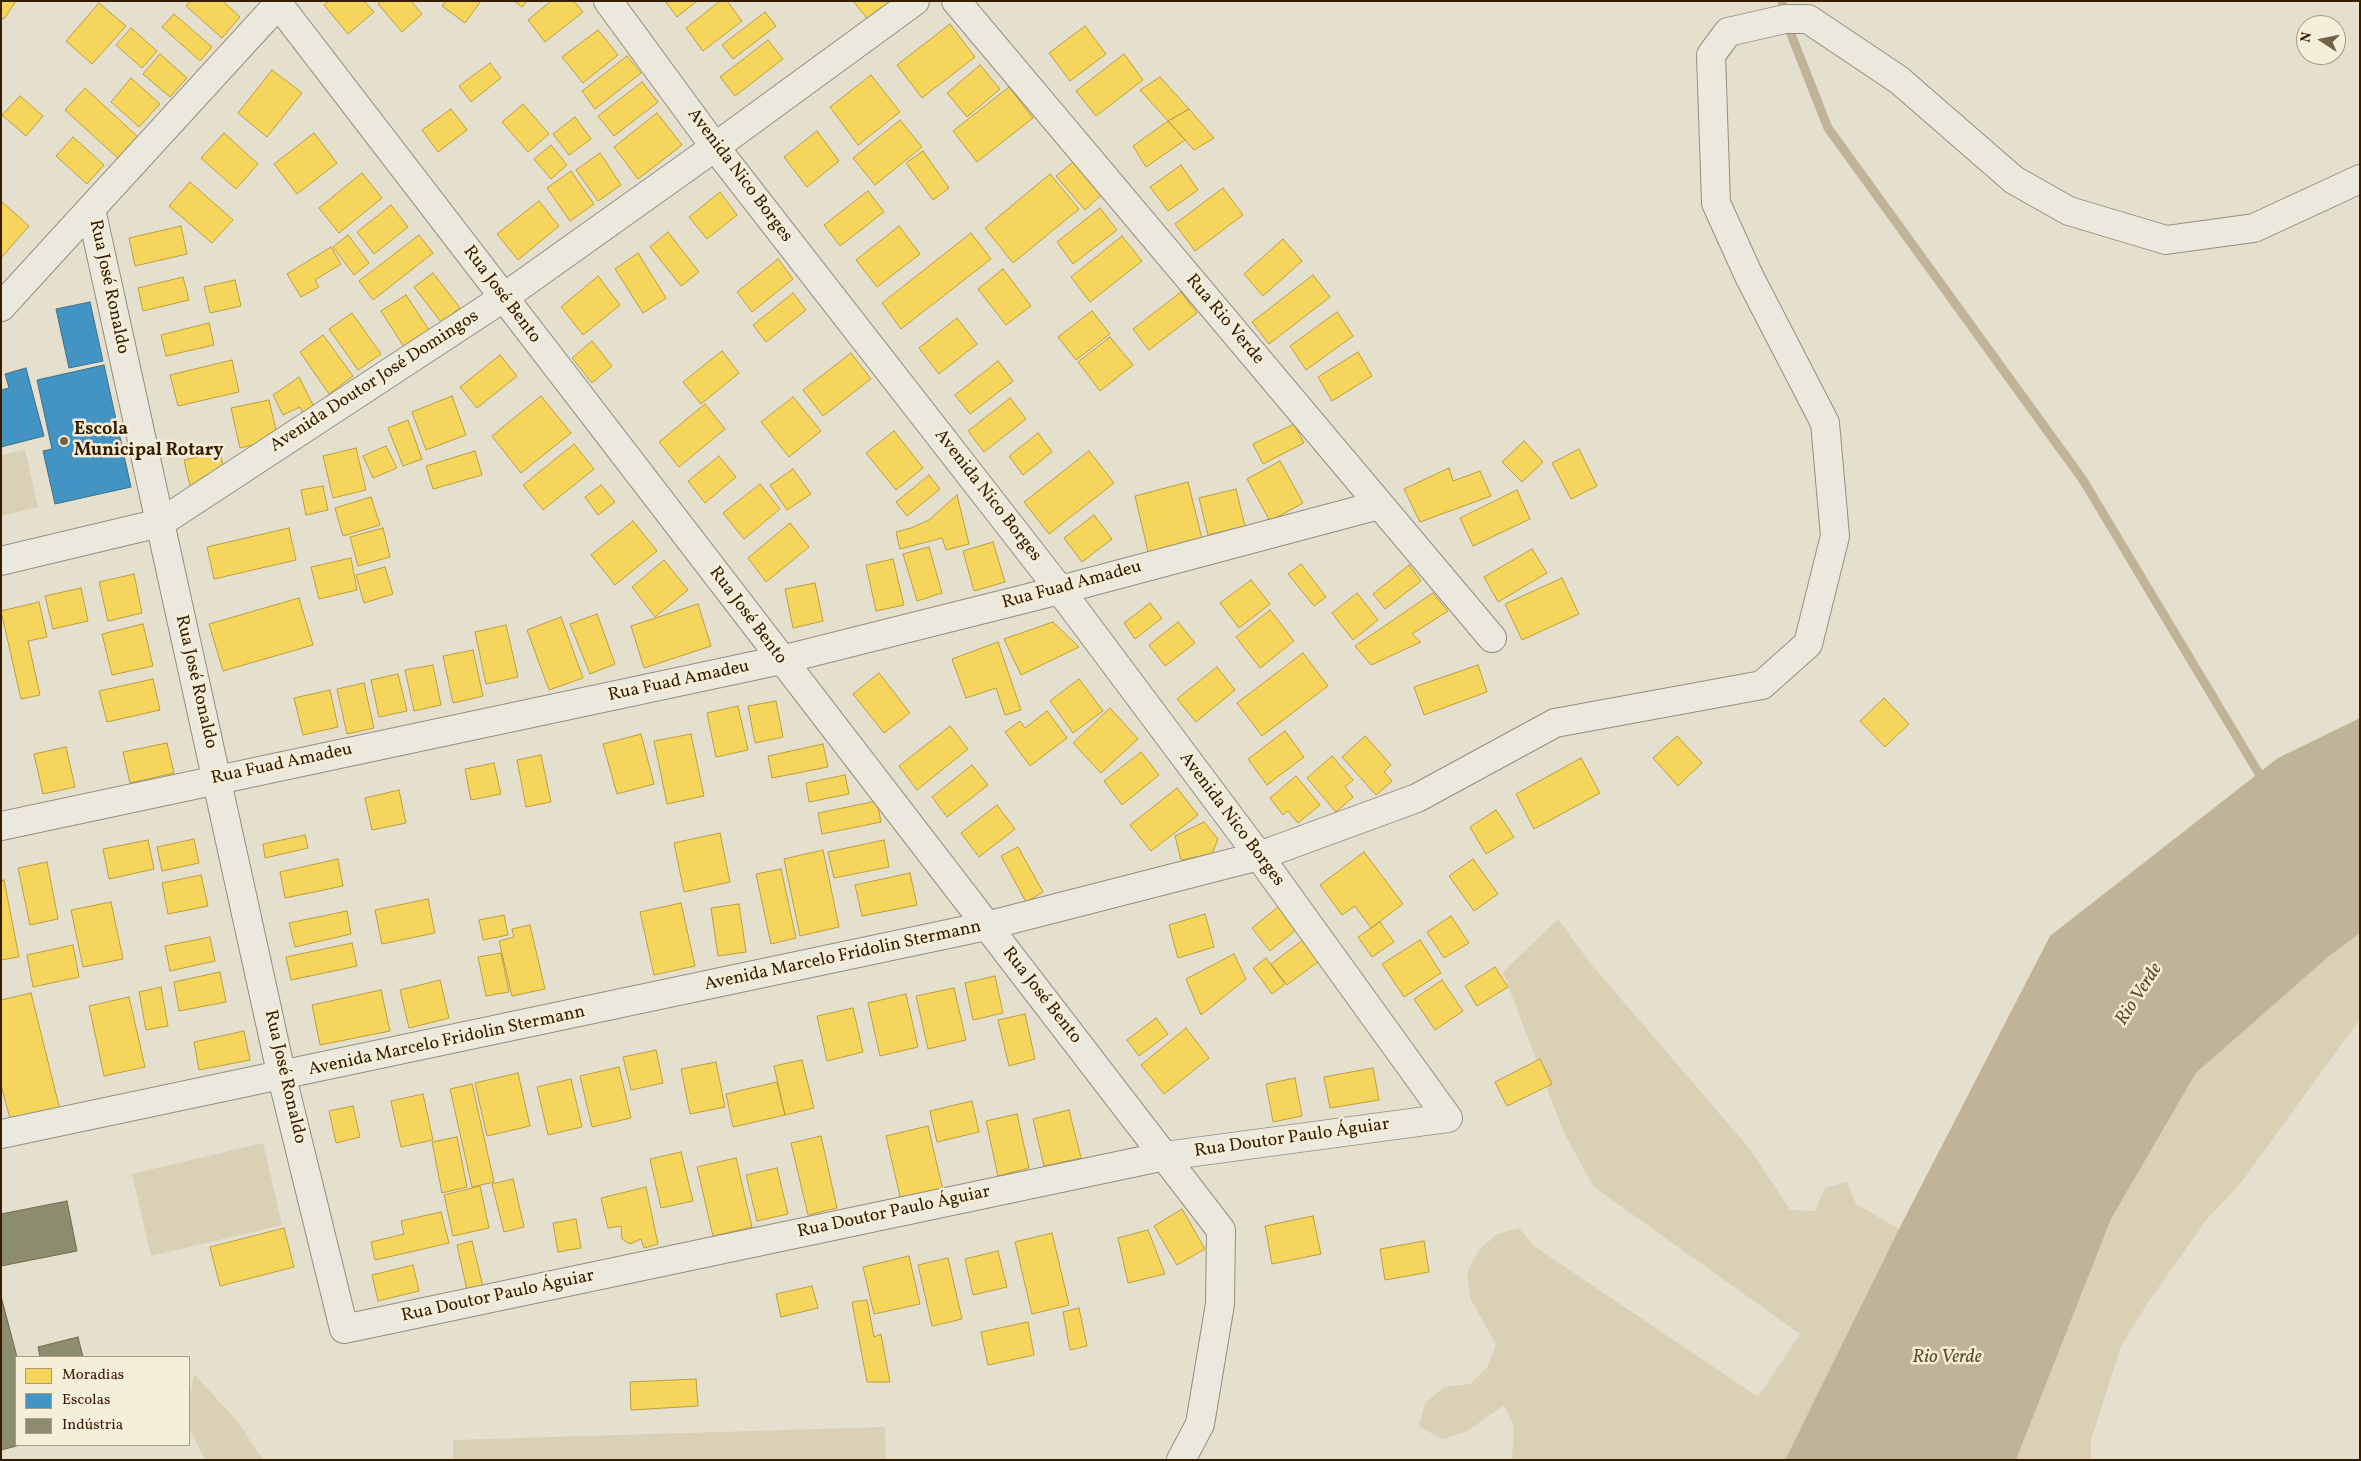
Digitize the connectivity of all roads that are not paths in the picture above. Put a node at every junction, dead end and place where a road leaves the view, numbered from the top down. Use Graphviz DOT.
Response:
graph roads {
  1 [pos="608,1"];
  2 [pos="915,1"];
  3 [pos="956,1"];
  4 [pos="279,2"];
  5 [pos="715,147"];
  6 [pos="2360,179"];
  7 [pos="91,209"];
  8 [pos="503,298"];
  9 [pos="1,307"];
  10 [pos="1379,505"];
  11 [pos="160,523"];
  12 [pos="1,561"];
  13 [pos="1060,590"];
  14 [pos="1492,638"];
  15 [pos="781,660"];
  16 [pos="217,779"];
  17 [pos="1,826"];
  18 [pos="1259,856"];
  19 [pos="986,926"];
  20 [pos="282,1076"];
  21 [pos="1448,1118"];
  22 [pos="1,1134"];
  23 [pos="1165,1156"];
  24 [pos="344,1330"];
  25 [pos="1181,1460"];
  1 -- 5 [label="street, Avenida Nico Borges"];
  2 -- 5 [label="street, Avenida Doutor José Domingos"];
  3 -- 10 [label="street, Rua Rio Verde"];
  4 -- 7 [label="street"];
  4 -- 8 [label="street, Rua José Bento"];
  5 -- 8 [label="street, Avenida Doutor José Domingos"];
  5 -- 13 [label="street, Avenida Nico Borges"];
  6 -- 18 [label="street, Avenida Marcelo Fridolin Stermann"];
  7 -- 9 [label="street"];
  7 -- 11 [label="street, Rua José Ronaldo"];
  8 -- 11 [label="street, Avenida Doutor José Domingos"];
  8 -- 15 [label="street, Rua José Bento"];
  10 -- 13 [label="street, Rua Fuad Amadeu"];
  10 -- 14 [label="street, Rua Rio Verde"];
  11 -- 12 [label="street, Avenida Doutor José Domingos"];
  11 -- 16 [label="street, Rua José Ronaldo"];
  13 -- 15 [label="street, Rua Fuad Amadeu"];
  13 -- 18 [label="street, Avenida Nico Borges"];
  15 -- 16 [label="street, Rua Fuad Amadeu"];
  15 -- 19 [label="street, Rua José Bento"];
  16 -- 17 [label="street, Rua Fuad Amadeu"];
  16 -- 20 [label="street, Rua José Ronaldo"];
  18 -- 19 [label="street, Avenida Marcelo Fridolin Stermann"];
  18 -- 21 [label="street, Avenida Nico Borges"];
  19 -- 20 [label="street, Avenida Marcelo Fridolin Stermann"];
  19 -- 23 [label="street, Rua José Bento"];
  20 -- 22 [label="street, Avenida Marcelo Fridolin Stermann"];
  20 -- 24 [label="street, Rua José Ronaldo"];
  21 -- 23 [label="street, Rua Doutor Paulo Águiar"];
  23 -- 24 [label="street, Rua Doutor Paulo Águiar"];
  23 -- 25 [label="street, Rua José Bento"];
}
